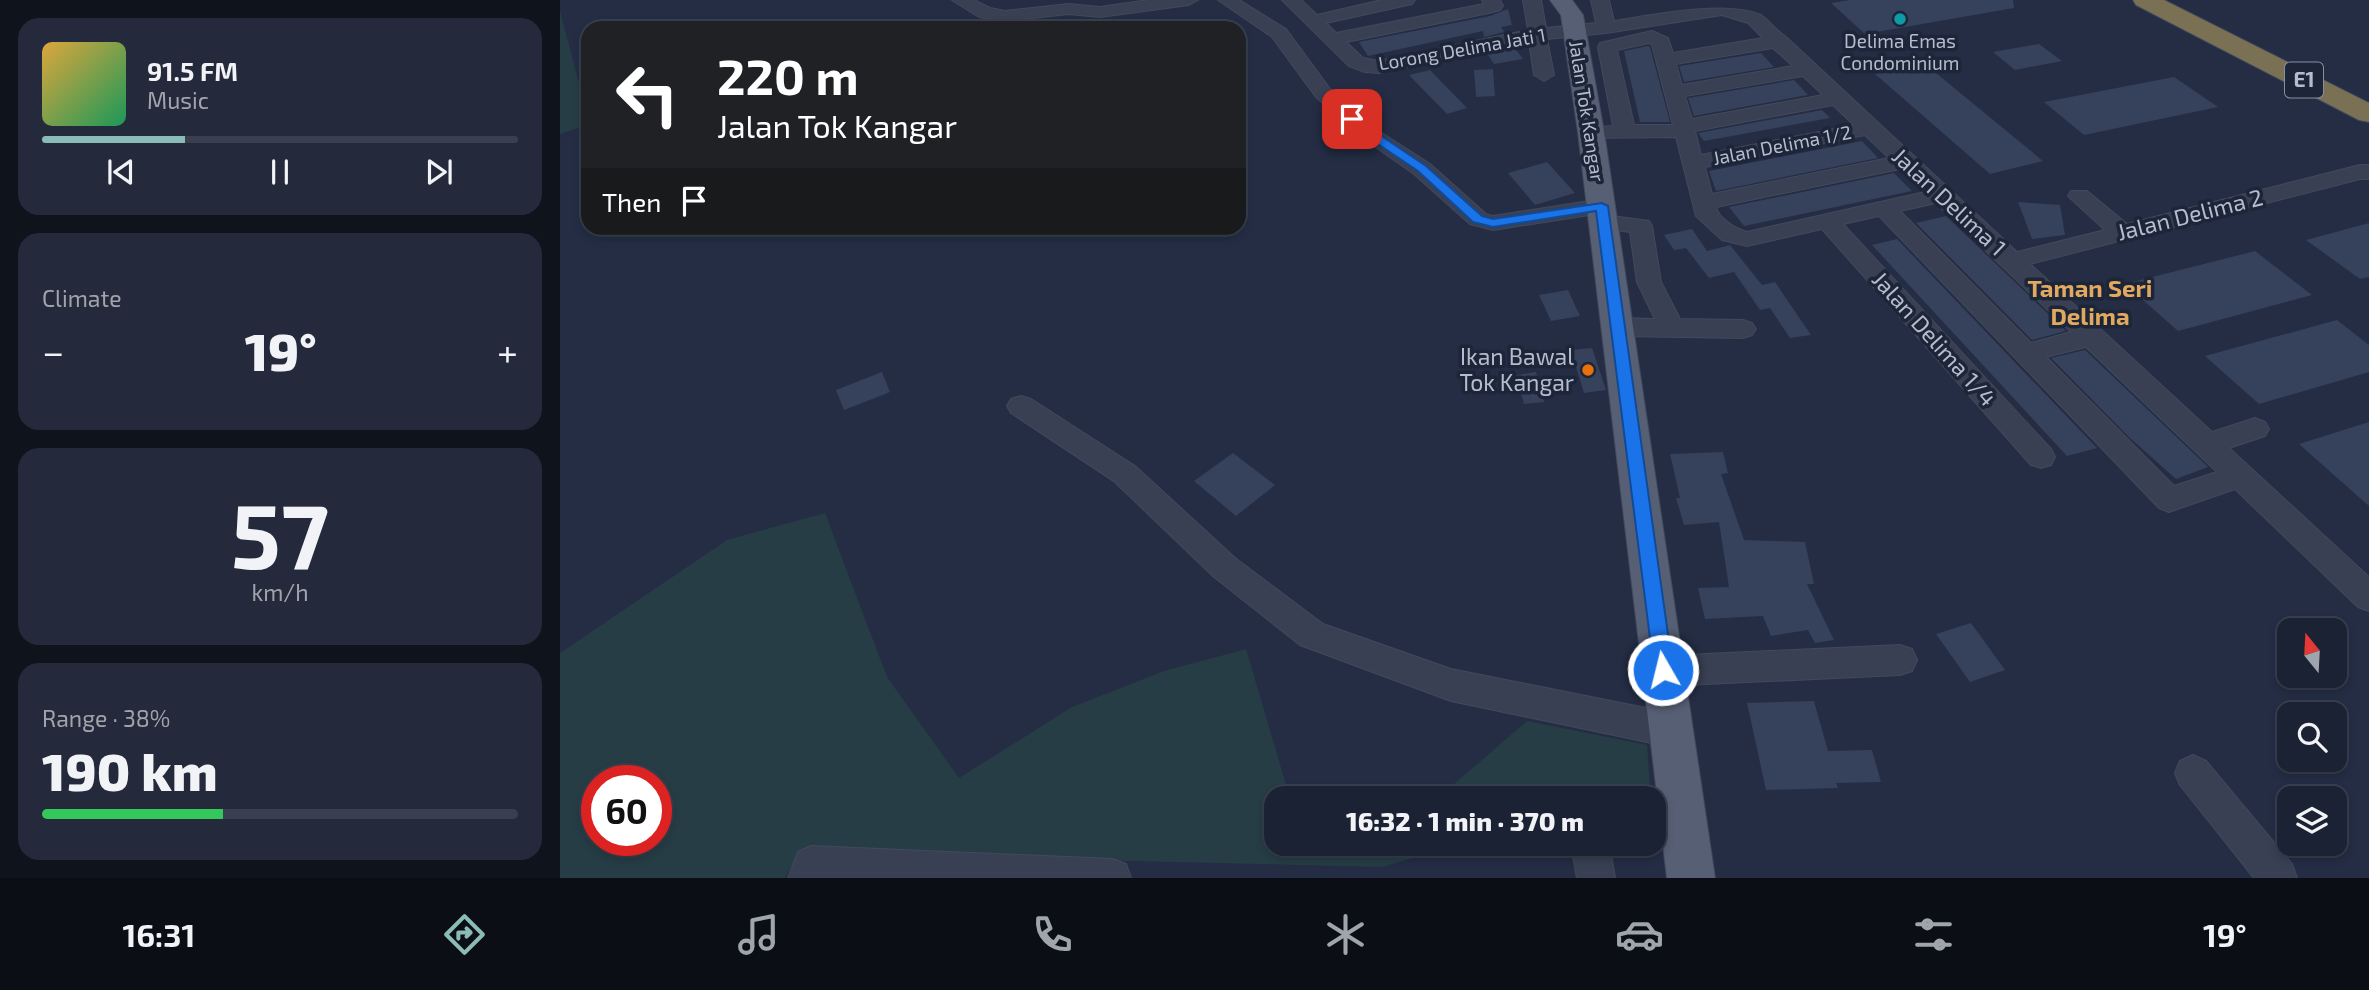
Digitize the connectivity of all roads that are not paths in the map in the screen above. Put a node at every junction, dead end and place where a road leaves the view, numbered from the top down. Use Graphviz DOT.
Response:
graph roads {
  1 [pos="961,0"];
  2 [pos="1189,0"];
  3 [pos="1227,0"];
  4 [pos="1291,0"];
  5 [pos="1406,0"];
  6 [pos="1491,0"];
  7 [pos="1532,0"];
  8 [pos="1600,0"];
  9 [pos="2145,0"];
  10 [pos="2176,0"];
  11 [pos="1571,12"];
  12 [pos="1313,21"];
  13 [pos="1537,34"];
  14 [pos="1607,37"];
  15 [pos="1333,39"];
  16 [pos="1779,41"];
  17 [pos="1665,60"];
  18 [pos="1808,69"];
  19 [pos="1544,75"];
  20 [pos="1674,92"];
  21 [pos="1839,98"];
  22 [pos="2369,101"];
  23 [pos="2369,114"];
  24 [pos="1870,128"];
  25 [pos="1684,129"];
  26 [pos="1591,132"];
  27 [pos="1625,132"];
  28 [pos="1906,161"];
  29 [pos="1693,163"];
  30 [pos="2369,172"];
  31 [pos="1942,195"];
  32 [pos="2079,196"];
  33 [pos="1704,203"];
  34 [pos="1884,208"];
  35 [pos="1603,214"];
  36 [pos="1828,221"];
  37 [pos="2123,233"];
  38 [pos="2012,261"];
  39 [pos="1618,327"];
  40 [pos="1672,328"];
  41 [pos="1743,329"];
  42 [pos="2092,336"];
  43 [pos="2027,353"];
  44 [pos="1021,406"];
  45 [pos="2255,429"];
  46 [pos="2207,444"];
  47 [pos="2041,457"];
  48 [pos="2240,475"];
  49 [pos="2369,597"];
  50 [pos="1900,660"];
  51 [pos="1663,670"];
  52 [pos="1671,730"];
  53 [pos="2193,772"];
  54 [pos="1592,856"];
  55 [pos="807,878"];
  56 [pos="1112,878"];
  57 [pos="1596,878"];
  58 [pos="1691,878"];
  59 [pos="2278,878"];
  1 -- 2 [label="street"];
  3 -- 35 [label="street, Jalan Tok Kangar"];
  4 -- 12 [label="street, Lorong Delima Jati 1"];
  5 -- 12 [label="street"];
  6 -- 15 [label="street"];
  7 -- 13 [label="street"];
  8 -- 14 [label="street"];
  9 -- 23 [label="highway, E1"];
  10 -- 22 [label="highway, E1"];
  11 -- 13 [label="street, Lorong Delima Jati 1"];
  11 -- 14 [label="street, Jalan Delima 1"];
  11 -- 26 [label="main road, Jalan Tok Kangar"];
  12 -- 15 [label="street, Lorong Delima Jati 1"];
  13 -- 15 [label="street, Lorong Delima Jati 1"];
  13 -- 19 [label="street"];
  14 -- 16 [label="street, Jalan Delima 1"];
  14 -- 17 [label="street"];
  14 -- 27 [label="street"];
  16 -- 17 [label="street"];
  16 -- 18 [label="street, Jalan Delima 1"];
  17 -- 20 [label="street"];
  18 -- 20 [label="street"];
  18 -- 21 [label="street, Jalan Delima 1"];
  20 -- 25 [label="street"];
  21 -- 24 [label="street, Jalan Delima 1"];
  21 -- 25 [label="street"];
  24 -- 28 [label="street, Jalan Delima 1"];
  24 -- 29 [label="street, Jalan Delima 1/2"];
  25 -- 27 [label="street"];
  25 -- 29 [label="street"];
  26 -- 27 [label="street"];
  26 -- 35 [label="main road, Jalan Tok Kangar"];
  28 -- 31 [label="street, Jalan Delima 1"];
  28 -- 33 [label="street"];
  29 -- 33 [label="street"];
  30 -- 37 [label="street, Jalan Delima 2"];
  31 -- 34 [label="street"];
  31 -- 38 [label="street, Jalan Delima 1"];
  32 -- 37 [label="street"];
  33 -- 36 [label="street"];
  34 -- 36 [label="street"];
  34 -- 43 [label="street"];
  35 -- 39 [label="main road, Jalan Tok Kangar"];
  35 -- 40 [label="street"];
  36 -- 47 [label="street, Jalan Delima 1/4"];
  37 -- 38 [label="street, Jalan Delima 2"];
  38 -- 42 [label="street, Jalan Delima 1"];
  39 -- 40 [label="street"];
  39 -- 51 [label="main road, Jalan Tok Kangar"];
  40 -- 41 [label="street"];
  42 -- 43 [label="street"];
  42 -- 46 [label="street, Jalan Delima 1"];
  43 -- 48 [label="street"];
  44 -- 52 [label="street"];
  45 -- 46 [label="street"];
  46 -- 48 [label="street, Jalan Delima 1"];
  48 -- 49 [label="street, Jalan Delima 1"];
  50 -- 51 [label="street"];
  51 -- 52 [label="main road, Jalan Tok Kangar"];
  52 -- 58 [label="main road, Jalan Tok Kangar"];
  53 -- 59 [label="street"];
  54 -- 57 [label="street"];
  55 -- 56 [label="street"];
}
